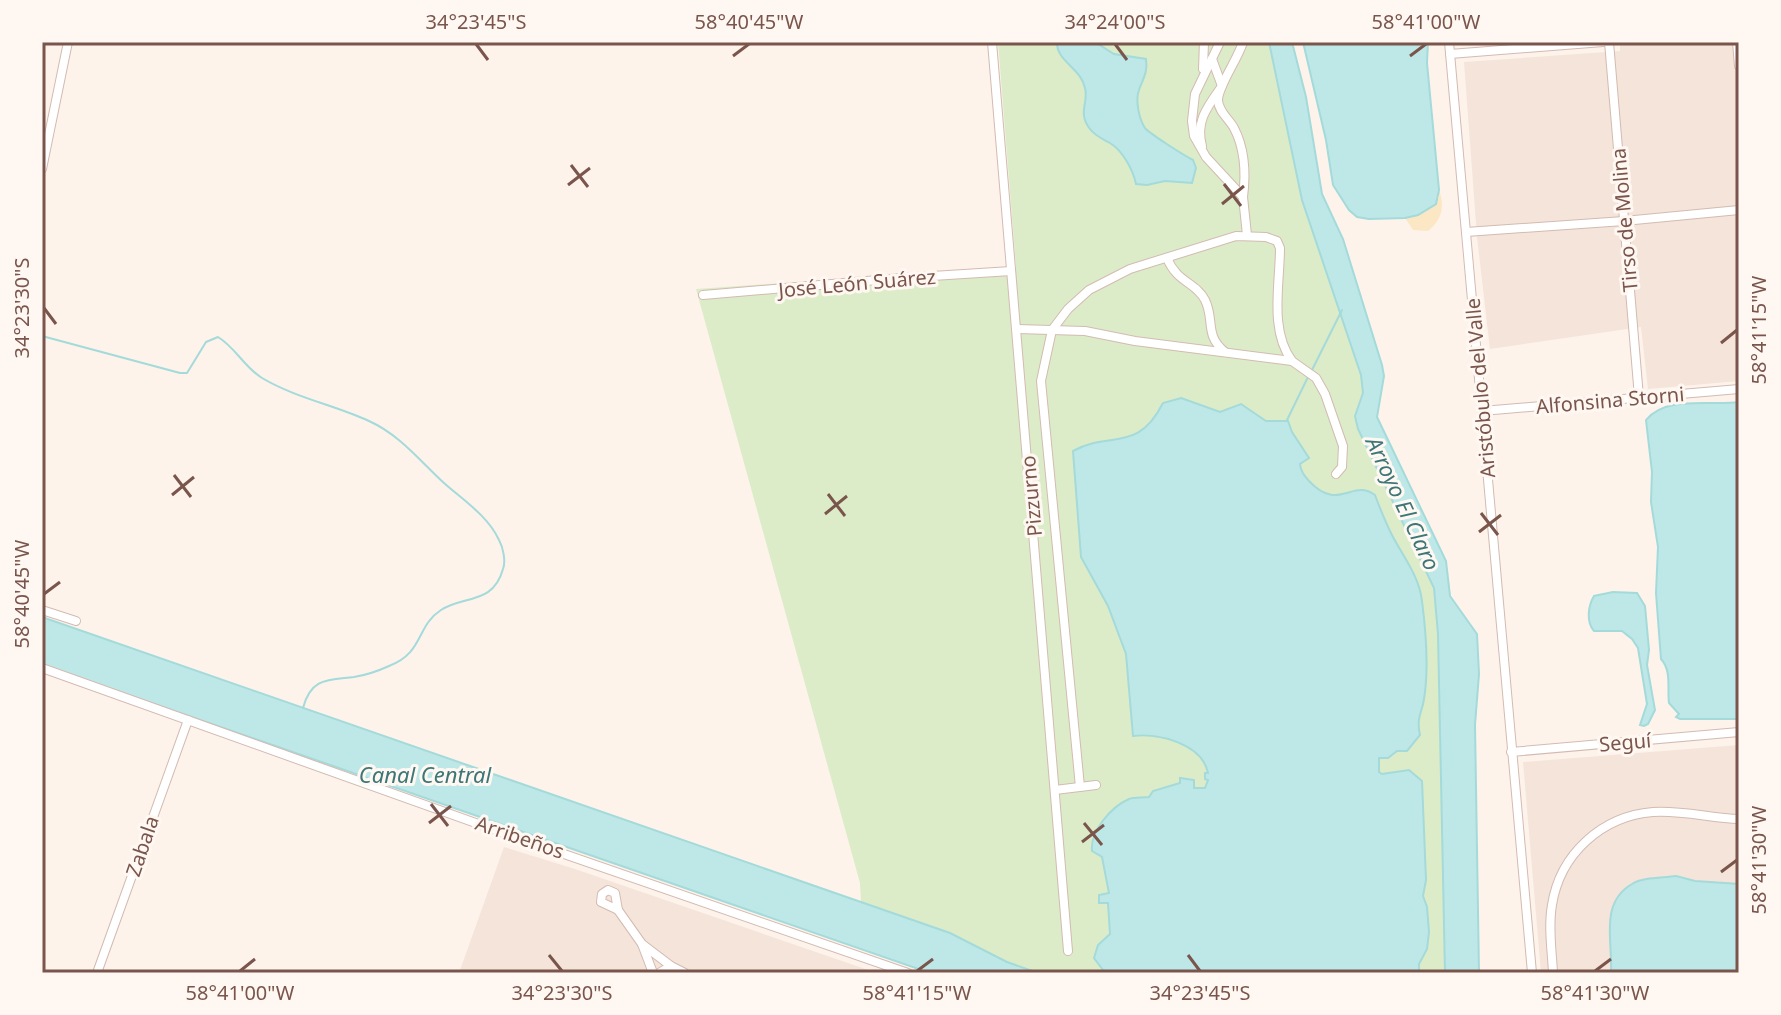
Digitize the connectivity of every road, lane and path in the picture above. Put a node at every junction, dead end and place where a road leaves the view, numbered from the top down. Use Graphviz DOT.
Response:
graph roads {
  1 [pos="68,42"];
  2 [pos="992,42"];
  3 [pos="1204,42"];
  4 [pos="1220,42"];
  5 [pos="1243,42"];
  6 [pos="1449,42"];
  7 [pos="1603,42"];
  8 [pos="1609,42"];
  9 [pos="1737,42"];
  10 [pos="1450,54"];
  11 [pos="1212,59"];
  12 [pos="1739,66"];
  13 [pos="1202,77"];
  14 [pos="1222,86"];
  15 [pos="1206,157"];
  16 [pos="42,169"];
  17 [pos="1243,197"];
  18 [pos="1739,210"];
  19 [pos="1624,221"];
  20 [pos="1466,232"];
  21 [pos="1247,235"];
  22 [pos="1167,258"];
  23 [pos="1011,271"];
  24 [pos="703,295"];
  25 [pos="1017,329"];
  26 [pos="1052,330"];
  27 [pos="1225,352"];
  28 [pos="1292,361"];
  29 [pos="1739,389"];
  30 [pos="1639,397"];
  31 [pos="1482,411"];
  32 [pos="1336,474"];
  33 [pos="42,610"];
  34 [pos="76,621"];
  35 [pos="42,668"];
  36 [pos="188,720"];
  37 [pos="1739,732"];
  38 [pos="1511,752"];
  39 [pos="1096,785"];
  40 [pos="1080,787"];
  41 [pos="1055,790"];
  42 [pos="1739,819"];
  43 [pos="618,910"];
  44 [pos="642,944"];
  45 [pos="1068,951"];
  46 [pos="671,966"];
  47 [pos="687,972"];
  48 [pos="97,973"];
  49 [pos="656,973"];
  50 [pos="908,973"];
  51 [pos="1532,973"];
  52 [pos="1553,973"];
  1 -- 16 [label="street"];
  2 -- 23 [label="street, Pizzurno"];
  3 -- 13 [label="street"];
  4 -- 11 [label="street"];
  5 -- 14 [label="street"];
  6 -- 10 [label="street, Aristóbulo del Valle"];
  7 -- 10 [label="street"];
  8 -- 19 [label="street, Tirso de Molina"];
  9 -- 12 [label="street"];
  10 -- 20 [label="street, Aristóbulo del Valle"];
  11 -- 13 [label="street"];
  11 -- 14 [label="street"];
  13 -- 15 [label="street"];
  14 -- 15 [label="street"];
  14 -- 17 [label="street"];
  15 -- 17 [label="street"];
  17 -- 21 [label="street"];
  18 -- 19 [label="street"];
  19 -- 20 [label="street"];
  19 -- 30 [label="street, Tirso de Molina"];
  20 -- 31 [label="street, Aristóbulo del Valle"];
  21 -- 22 [label="street"];
  21 -- 28 [label="street"];
  22 -- 26 [label="street"];
  22 -- 27 [label="street"];
  23 -- 24 [label="street, José León Suárez"];
  23 -- 25 [label="street, Pizzurno"];
  25 -- 26 [label="street"];
  25 -- 41 [label="street, Pizzurno"];
  26 -- 27 [label="street"];
  26 -- 40 [label="street"];
  27 -- 28 [label="street"];
  28 -- 32 [label="street"];
  29 -- 30 [label="street, Alfonsina Storni"];
  30 -- 31 [label="street, Alfonsina Storni"];
  31 -- 38 [label="street, Aristóbulo del Valle"];
  33 -- 34 [label="street"];
  35 -- 36 [label="street, Arribeños"];
  36 -- 48 [label="street, Zabala"];
  36 -- 50 [label="street, Arribeños"];
  37 -- 38 [label="street, Seguí"];
  38 -- 51 [label="street, Aristóbulo del Valle"];
  39 -- 40 [label="street"];
  40 -- 41 [label="street"];
  41 -- 45 [label="street, Pizzurno"];
  42 -- 52 [label="street"];
  43 -- 44 [label="street"];
  44 -- 46 [label="street"];
  44 -- 49 [label="street"];
  46 -- 47 [label="street"];
  46 -- 49 [label="street"];
}
